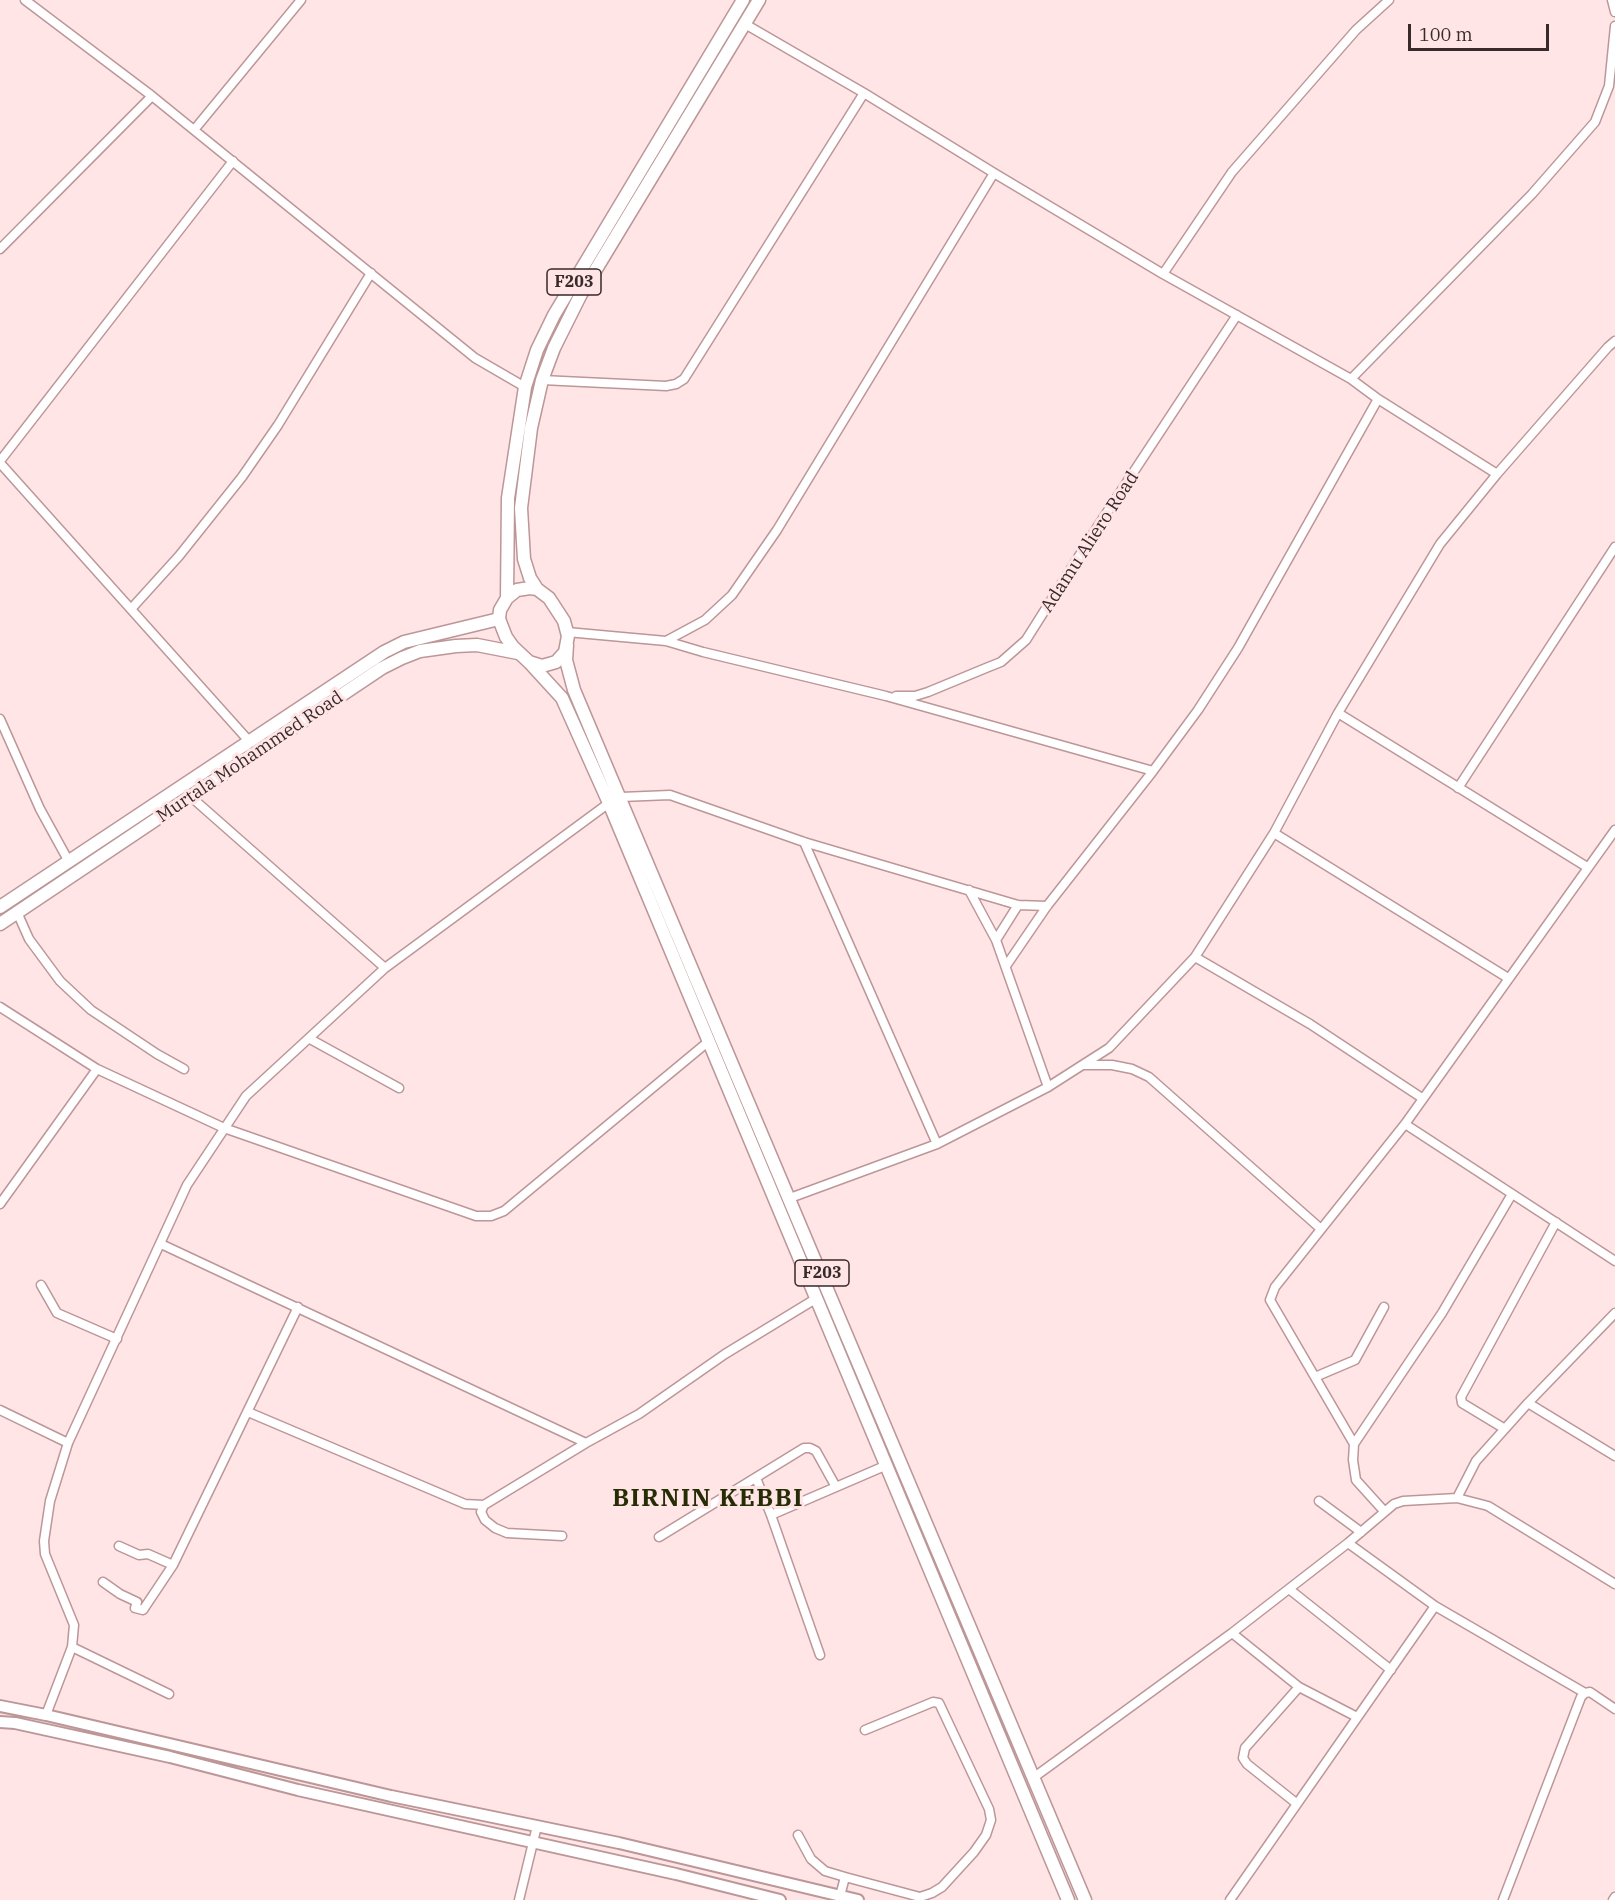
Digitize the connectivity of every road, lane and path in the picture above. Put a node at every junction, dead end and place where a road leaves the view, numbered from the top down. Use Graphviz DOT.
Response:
graph roads {
  1 [pos="25,0"];
  2 [pos="302,0"];
  3 [pos="743,0"];
  4 [pos="759,0"];
  5 [pos="1389,0"];
  6 [pos="1612,0"];
  7 [pos="1615,12"];
  8 [pos="745,24"];
  9 [pos="1615,26"];
  10 [pos="864,93"];
  11 [pos="152,96"];
  12 [pos="194,130"];
  13 [pos="233,161"];
  14 [pos="994,173"];
  15 [pos="0,249"];
  16 [pos="371,273"];
  17 [pos="1164,274"];
  18 [pos="1237,315"];
  19 [pos="1615,342"];
  20 [pos="1351,379"];
  21 [pos="542,380"];
  22 [pos="525,387"];
  23 [pos="1378,399"];
  24 [pos="0,462"];
  25 [pos="1497,474"];
  26 [pos="1615,547"];
  27 [pos="537,589"];
  28 [pos="507,597"];
  29 [pos="131,609"];
  30 [pos="499,619"];
  31 [pos="567,632"];
  32 [pos="666,641"];
  33 [pos="567,645"];
  34 [pos="518,653"];
  35 [pos="529,662"];
  36 [pos="886,696"];
  37 [pos="1338,713"];
  38 [pos="0,721"];
  39 [pos="249,741"];
  40 [pos="1153,771"];
  41 [pos="1458,788"];
  42 [pos="190,796"];
  43 [pos="621,797"];
  44 [pos="609,803"];
  45 [pos="1615,830"];
  46 [pos="1274,833"];
  47 [pos="804,842"];
  48 [pos="68,861"];
  49 [pos="1587,867"];
  50 [pos="969,890"];
  51 [pos="1018,905"];
  52 [pos="1047,906"];
  53 [pos="0,907"];
  54 [pos="17,912"];
  55 [pos="0,924"];
  56 [pos="996,940"];
  57 [pos="1195,957"];
  58 [pos="1006,966"];
  59 [pos="385,968"];
  60 [pos="1508,978"];
  61 [pos="0,1007"];
  62 [pos="310,1039"];
  63 [pos="709,1041"];
  64 [pos="1083,1065"];
  65 [pos="97,1069"];
  66 [pos="184,1069"];
  67 [pos="1048,1087"];
  68 [pos="399,1089"];
  69 [pos="1422,1098"];
  70 [pos="1405,1124"];
  71 [pos="224,1128"];
  72 [pos="937,1144"];
  73 [pos="1512,1194"];
  74 [pos="790,1198"];
  75 [pos="0,1204"];
  76 [pos="1556,1222"];
  77 [pos="1321,1229"];
  78 [pos="161,1244"];
  79 [pos="1615,1261"];
  80 [pos="41,1285"];
  81 [pos="817,1298"];
  82 [pos="298,1307"];
  83 [pos="1384,1307"];
  84 [pos="1615,1313"];
  85 [pos="117,1339"];
  86 [pos="1315,1377"];
  87 [pos="1528,1403"];
  88 [pos="0,1410"];
  89 [pos="248,1412"];
  90 [pos="1504,1429"];
  91 [pos="68,1443"];
  92 [pos="586,1443"];
  93 [pos="1354,1444"];
  94 [pos="1615,1456"];
  95 [pos="887,1465"];
  96 [pos="756,1478"];
  97 [pos="836,1487"];
  98 [pos="1457,1498"];
  99 [pos="1319,1501"];
  100 [pos="484,1505"];
  101 [pos="1384,1510"];
  102 [pos="771,1515"];
  103 [pos="1361,1532"];
  104 [pos="562,1536"];
  105 [pos="659,1537"];
  106 [pos="1348,1543"];
  107 [pos="119,1546"];
  108 [pos="173,1565"];
  109 [pos="103,1582"];
  110 [pos="1615,1584"];
  111 [pos="1289,1589"];
  112 [pos="1435,1606"];
  113 [pos="1232,1633"];
  114 [pos="72,1647"];
  115 [pos="820,1654"];
  116 [pos="1391,1670"];
  117 [pos="1299,1687"];
  118 [pos="1584,1693"];
  119 [pos="169,1694"];
  120 [pos="0,1706"];
  121 [pos="1615,1709"];
  122 [pos="46,1715"];
  123 [pos="1357,1717"];
  124 [pos="0,1722"];
  125 [pos="865,1730"];
  126 [pos="1033,1778"];
  127 [pos="1296,1803"];
  128 [pos="537,1826"];
  129 [pos="798,1835"];
  130 [pos="533,1843"];
  131 [pos="845,1877"];
  132 [pos="840,1898"];
  133 [pos="519,1900"];
  134 [pos="780,1900"];
  135 [pos="858,1900"];
  136 [pos="1068,1900"];
  137 [pos="1085,1900"];
  138 [pos="1230,1900"];
  139 [pos="1503,1900"];
  1 -- 11 [label="street"];
  2 -- 12 [label="street"];
  3 -- 22 [label="main road, F203"];
  4 -- 8 [label="main road, F203"];
  5 -- 17 [label="street"];
  6 -- 7 [label="street"];
  8 -- 10 [label="street"];
  8 -- 21 [label="main road, F203"];
  9 -- 20 [label="street"];
  10 -- 14 [label="street"];
  10 -- 21 [label="street"];
  11 -- 12 [label="street"];
  11 -- 15 [label="street"];
  12 -- 13 [label="street"];
  13 -- 16 [label="street"];
  13 -- 24 [label="street"];
  14 -- 17 [label="street"];
  14 -- 32 [label="street"];
  16 -- 22 [label="street"];
  16 -- 29 [label="street"];
  17 -- 18 [label="street"];
  18 -- 20 [label="street"];
  18 -- 36 [label="street, Adamu Aliero Road"];
  19 -- 25 [label="street"];
  20 -- 23 [label="street"];
  21 -- 27 [label="main road, F203"];
  22 -- 28 [label="main road, F203"];
  23 -- 25 [label="street"];
  23 -- 40 [label="street"];
  24 -- 29 [label="street"];
  25 -- 37 [label="street"];
  26 -- 41 [label="street"];
  27 -- 28 [label="main road"];
  27 -- 31 [label="main road"];
  28 -- 30 [label="main road"];
  29 -- 39 [label="street"];
  30 -- 34 [label="main road"];
  30 -- 39 [label="main road, Murtala Mohammed Road"];
  31 -- 32 [label="street"];
  31 -- 33 [label="main road"];
  32 -- 36 [label="street"];
  33 -- 35 [label="main road"];
  33 -- 43 [label="main road, F203"];
  34 -- 35 [label="main road"];
  34 -- 42 [label="main road, Murtala Mohammed Road"];
  35 -- 44 [label="main road, F203"];
  36 -- 40 [label="street"];
  37 -- 41 [label="street"];
  37 -- 46 [label="street"];
  38 -- 48 [label="street"];
  39 -- 48 [label="main road, Murtala Mohammed Road"];
  40 -- 52 [label="street"];
  41 -- 49 [label="street"];
  42 -- 54 [label="main road, Murtala Mohammed Road"];
  42 -- 59 [label="street"];
  43 -- 47 [label="street"];
  43 -- 74 [label="main road, F203"];
  44 -- 59 [label="street"];
  44 -- 63 [label="main road, F203"];
  45 -- 49 [label="street"];
  46 -- 57 [label="street"];
  46 -- 60 [label="street"];
  47 -- 50 [label="street"];
  47 -- 72 [label="street"];
  48 -- 53 [label="main road, Murtala Mohammed Road"];
  49 -- 60 [label="street"];
  50 -- 51 [label="street"];
  50 -- 56 [label="street"];
  51 -- 52 [label="street"];
  51 -- 56 [label="street"];
  52 -- 58 [label="street"];
  54 -- 55 [label="main road, Murtala Mohammed Road"];
  54 -- 66 [label="street"];
  56 -- 58 [label="street"];
  57 -- 64 [label="street"];
  57 -- 69 [label="street"];
  58 -- 67 [label="street"];
  59 -- 62 [label="street"];
  60 -- 69 [label="street"];
  61 -- 65 [label="street"];
  62 -- 68 [label="street"];
  62 -- 71 [label="street"];
  63 -- 71 [label="street"];
  63 -- 81 [label="main road, F203"];
  64 -- 67 [label="street"];
  64 -- 77 [label="street"];
  65 -- 71 [label="street"];
  65 -- 75 [label="street"];
  67 -- 72 [label="street"];
  69 -- 70 [label="street"];
  70 -- 73 [label="street"];
  70 -- 77 [label="street"];
  71 -- 78 [label="street"];
  72 -- 74 [label="street"];
  73 -- 76 [label="street"];
  73 -- 93 [label="street"];
  74 -- 126 [label="main road, F203"];
  76 -- 79 [label="street"];
  76 -- 90 [label="street"];
  77 -- 86 [label="street"];
  78 -- 82 [label="street"];
  78 -- 85 [label="street"];
  80 -- 85 [label="street"];
  81 -- 92 [label="street"];
  81 -- 95 [label="main road, F203"];
  82 -- 89 [label="street"];
  82 -- 92 [label="street"];
  83 -- 86 [label="street"];
  84 -- 87 [label="street"];
  85 -- 91 [label="street"];
  86 -- 93 [label="street"];
  87 -- 90 [label="street"];
  87 -- 94 [label="street"];
  88 -- 91 [label="street"];
  89 -- 100 [label="street"];
  89 -- 108 [label="street"];
  90 -- 98 [label="street"];
  91 -- 114 [label="street"];
  92 -- 100 [label="street"];
  93 -- 101 [label="street"];
  95 -- 97 [label="street"];
  95 -- 136 [label="main road, F203"];
  96 -- 97 [label="street"];
  96 -- 102 [label="street"];
  96 -- 105 [label="street"];
  97 -- 102 [label="street"];
  98 -- 101 [label="street"];
  98 -- 110 [label="street"];
  99 -- 103 [label="street"];
  100 -- 104 [label="street"];
  101 -- 103 [label="street"];
  102 -- 115 [label="street"];
  103 -- 106 [label="street"];
  106 -- 111 [label="street"];
  106 -- 112 [label="street"];
  107 -- 108 [label="street"];
  108 -- 109 [label="street"];
  111 -- 113 [label="street"];
  111 -- 116 [label="street"];
  112 -- 116 [label="street"];
  112 -- 118 [label="street"];
  113 -- 117 [label="street"];
  113 -- 126 [label="street"];
  114 -- 119 [label="street"];
  114 -- 122 [label="street"];
  116 -- 123 [label="street"];
  117 -- 123 [label="street"];
  117 -- 127 [label="street"];
  118 -- 121 [label="street"];
  118 -- 139 [label="street"];
  120 -- 122 [label="street"];
  122 -- 128 [label="street"];
  123 -- 127 [label="street"];
  124 -- 130 [label="street"];
  125 -- 131 [label="street"];
  126 -- 137 [label="main road, F203"];
  127 -- 138 [label="street"];
  128 -- 130 [label="street"];
  128 -- 132 [label="street"];
  129 -- 131 [label="street"];
  130 -- 133 [label="street"];
  130 -- 134 [label="street"];
  131 -- 132 [label="street"];
  132 -- 135 [label="street"];
}
